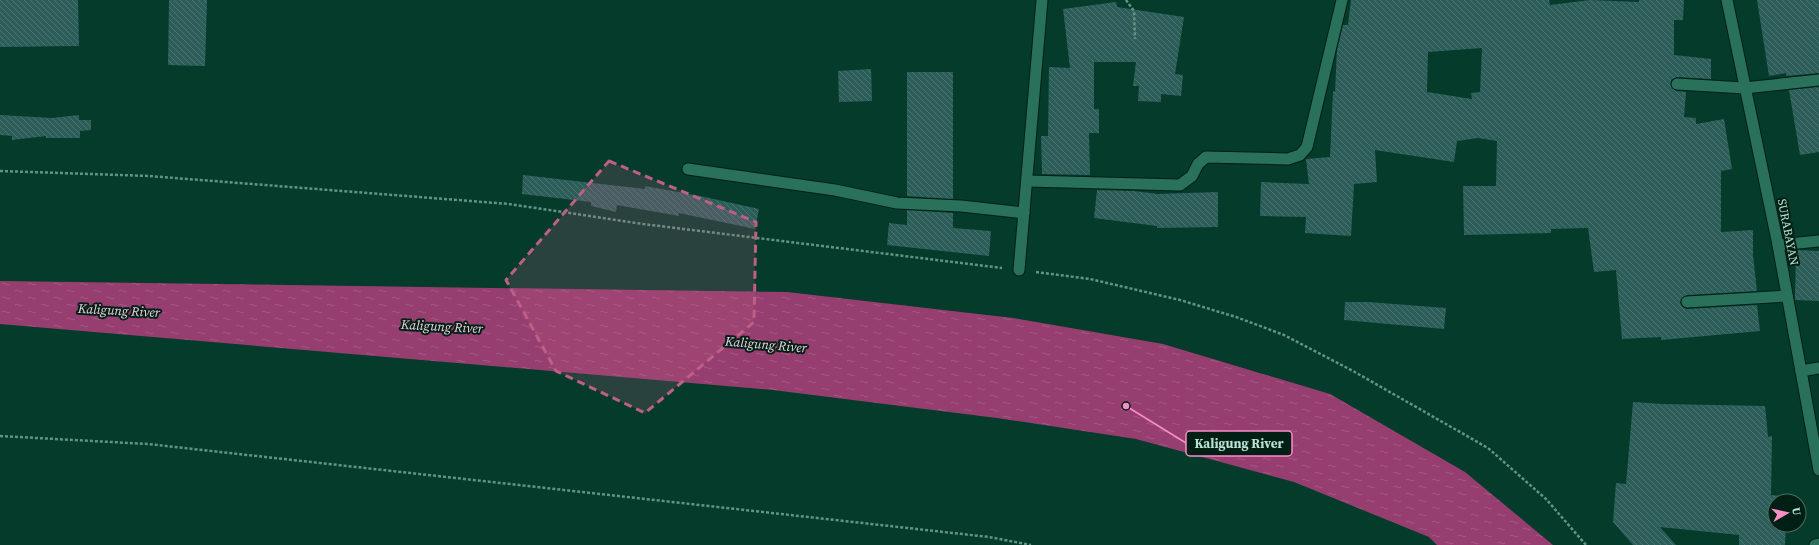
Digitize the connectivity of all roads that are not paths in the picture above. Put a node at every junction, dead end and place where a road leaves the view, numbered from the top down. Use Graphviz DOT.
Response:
graph roads {
  1 [pos="1042,0"];
  2 [pos="1342,0"];
  3 [pos="1727,0"];
  4 [pos="1819,80"];
  5 [pos="1677,84"];
  6 [pos="1744,88"];
  7 [pos="688,169"];
  8 [pos="1026,182"];
  9 [pos="1024,213"];
  10 [pos="1819,241"];
  11 [pos="1778,245"];
  12 [pos="1019,270"];
  13 [pos="1787,296"];
  14 [pos="1687,302"];
  15 [pos="1819,368"];
  16 [pos="1801,371"];
  17 [pos="1819,470"];
  18 [pos="1819,544"];
  19 [pos="1815,545"];
  1 -- 8 [label="street"];
  2 -- 8 [label="street"];
  3 -- 6 [label="street, SURABAYAN"];
  4 -- 6 [label="street"];
  5 -- 6 [label="street"];
  6 -- 11 [label="street, SURABAYAN"];
  7 -- 9 [label="street"];
  8 -- 9 [label="street"];
  9 -- 12 [label="street"];
  10 -- 11 [label="street"];
  11 -- 13 [label="street, SURABAYAN"];
  13 -- 14 [label="street"];
  13 -- 16 [label="street, SURABAYAN"];
  15 -- 16 [label="street"];
  16 -- 17 [label="street, SURABAYAN"];
  18 -- 19 [label="street"];
}
